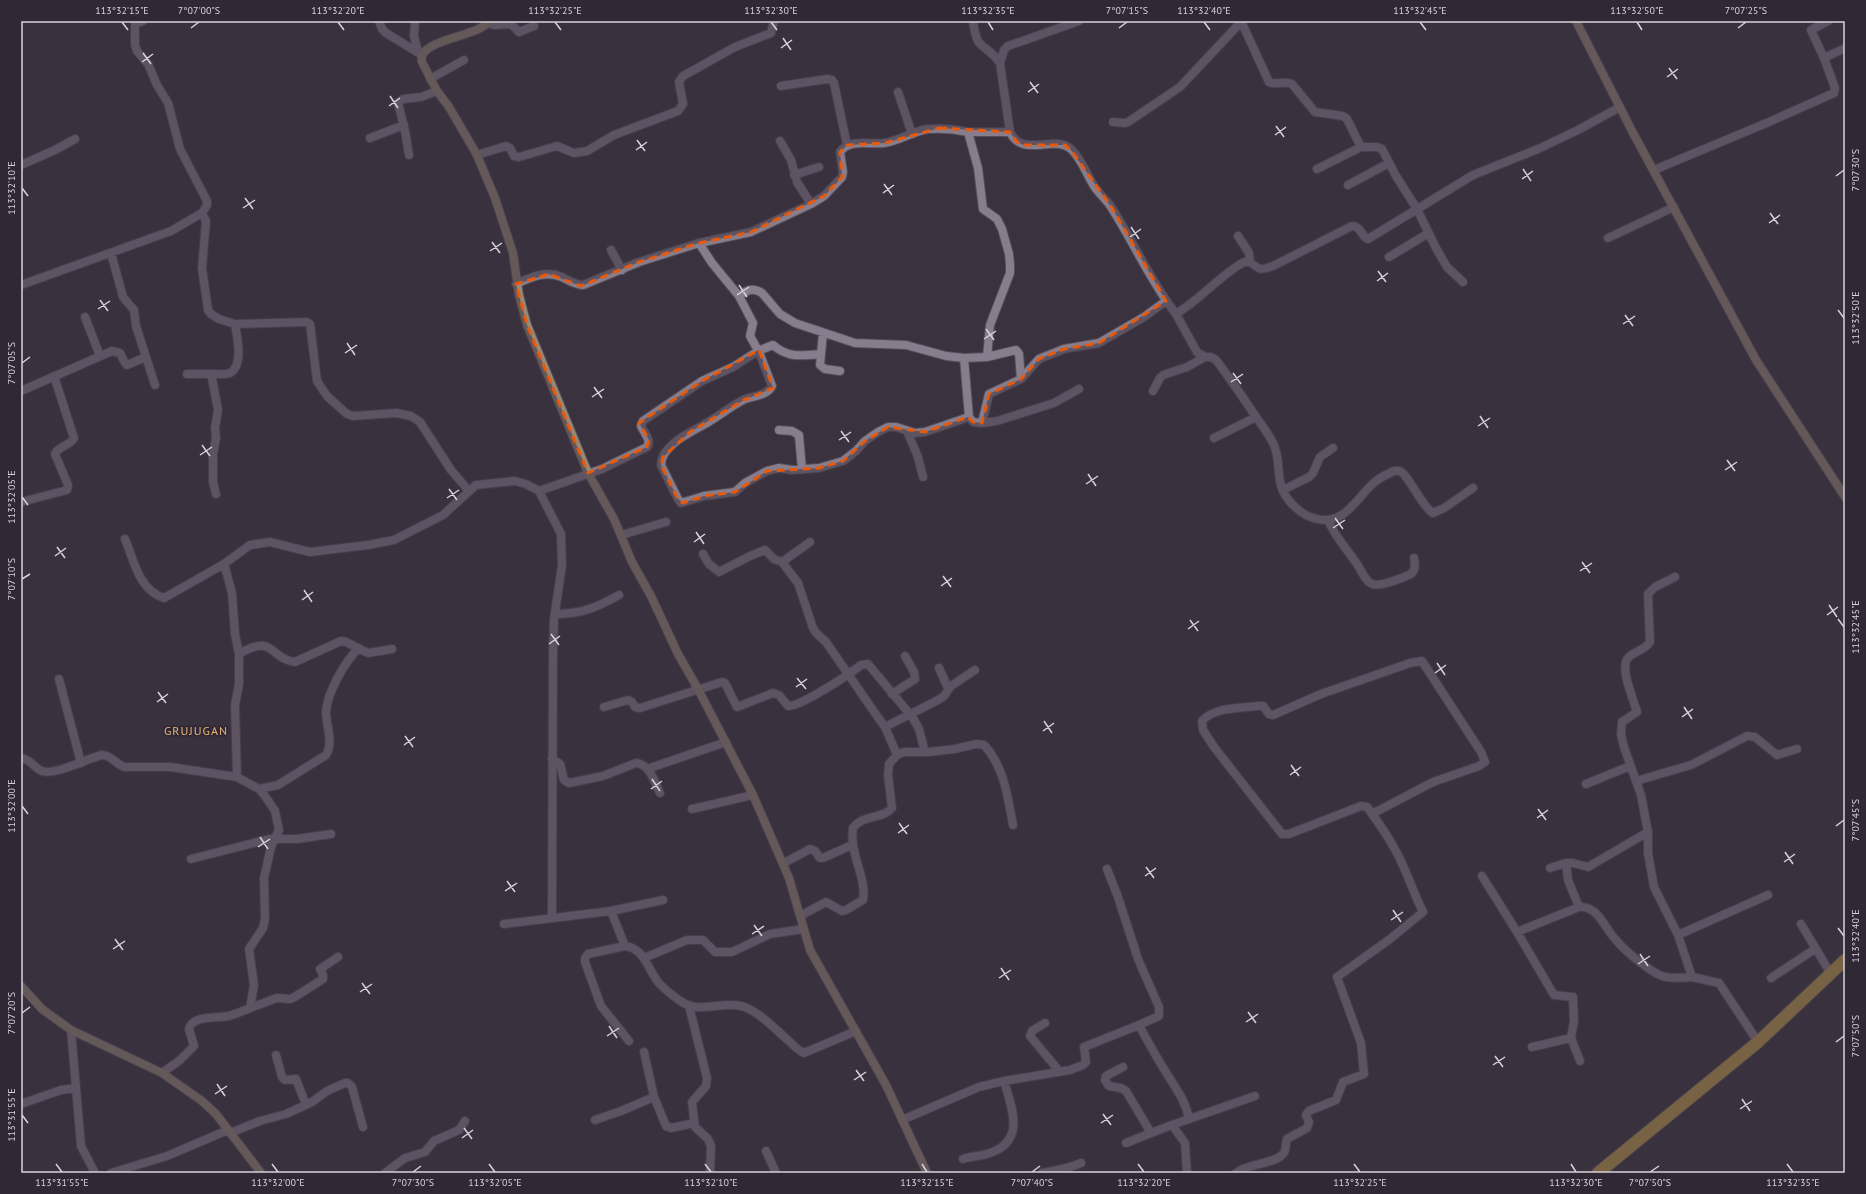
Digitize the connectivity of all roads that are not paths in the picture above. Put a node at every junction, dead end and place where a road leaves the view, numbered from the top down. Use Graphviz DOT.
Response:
graph roads {
  1 [pos="379,21"];
  2 [pos="415,21"];
  3 [pos="774,21"];
  4 [pos="973,21"];
  5 [pos="1079,21"];
  6 [pos="1576,21"];
  7 [pos="1828,21"];
  8 [pos="137,22"];
  9 [pos="489,22"];
  10 [pos="1241,22"];
  11 [pos="534,26"];
  12 [pos="1845,48"];
  13 [pos="420,54"];
  14 [pos="1824,58"];
  15 [pos="464,60"];
  16 [pos="1000,63"];
  17 [pos="430,79"];
  18 [pos="780,86"];
  19 [pos="437,91"];
  20 [pos="898,92"];
  21 [pos="1620,107"];
  22 [pos="1113,122"];
  23 [pos="404,125"];
  24 [pos="968,132"];
  25 [pos="1010,132"];
  26 [pos="912,134"];
  27 [pos="370,138"];
  28 [pos="75,139"];
  29 [pos="780,141"];
  30 [pos="847,146"];
  31 [pos="1361,147"];
  32 [pos="409,155"];
  33 [pos="477,155"];
  34 [pos="1389,163"];
  35 [pos="21,165"];
  36 [pos="819,167"];
  37 [pos="1317,169"];
  38 [pos="1654,170"];
  39 [pos="794,175"];
  40 [pos="1348,185"];
  41 [pos="811,204"];
  42 [pos="1674,207"];
  43 [pos="1417,209"];
  44 [pos="202,213"];
  45 [pos="1427,234"];
  46 [pos="1238,236"];
  47 [pos="1608,238"];
  48 [pos="699,243"];
  49 [pos="611,250"];
  50 [pos="111,253"];
  51 [pos="1389,257"];
  52 [pos="1250,262"];
  53 [pos="622,270"];
  54 [pos="1463,282"];
  55 [pos="516,284"];
  56 [pos="21,285"];
  57 [pos="739,296"];
  58 [pos="1166,301"];
  59 [pos="1176,314"];
  60 [pos="85,317"];
  61 [pos="235,324"];
  62 [pos="823,333"];
  63 [pos="758,351"];
  64 [pos="821,354"];
  65 [pos="100,356"];
  66 [pos="146,357"];
  67 [pos="987,357"];
  68 [pos="1205,357"];
  69 [pos="964,358"];
  70 [pos="840,371"];
  71 [pos="187,374"];
  72 [pos="214,374"];
  73 [pos="54,376"];
  74 [pos="1021,379"];
  75 [pos="155,385"];
  76 [pos="1079,389"];
  77 [pos="21,391"];
  78 [pos="1154,391"];
  79 [pos="969,417"];
  80 [pos="1256,417"];
  81 [pos="982,423"];
  82 [pos="779,430"];
  83 [pos="907,431"];
  84 [pos="1214,438"];
  85 [pos="1332,448"];
  86 [pos="802,470"];
  87 [pos="588,473"];
  88 [pos="923,477"];
  89 [pos="1473,488"];
  90 [pos="1283,490"];
  91 [pos="539,491"];
  92 [pos="467,493"];
  93 [pos="216,494"];
  94 [pos="1845,497"];
  95 [pos="21,502"];
  96 [pos="1328,520"];
  97 [pos="666,522"];
  98 [pos="621,535"];
  99 [pos="125,539"];
  100 [pos="810,542"];
  101 [pos="703,554"];
  102 [pos="1414,558"];
  103 [pos="782,562"];
  104 [pos="224,564"];
  105 [pos="1675,577"];
  106 [pos="619,595"];
  107 [pos="555,614"];
  108 [pos="359,648"];
  109 [pos="392,649"];
  110 [pos="239,654"];
  111 [pos="905,656"];
  112 [pos="939,668"];
  113 [pos="975,670"];
  114 [pos="848,674"];
  115 [pos="59,679"];
  116 [pos="948,688"];
  117 [pos="698,690"];
  118 [pos="892,694"];
  119 [pos="604,707"];
  120 [pos="910,714"];
  121 [pos="885,727"];
  122 [pos="726,742"];
  123 [pos="1797,749"];
  124 [pos="925,752"];
  125 [pos="897,755"];
  126 [pos="21,758"];
  127 [pos="552,759"];
  128 [pos="81,763"];
  129 [pos="1630,766"];
  130 [pos="647,769"];
  131 [pos="237,776"];
  132 [pos="1636,781"];
  133 [pos="1586,784"];
  134 [pos="259,789"];
  135 [pos="660,793"];
  136 [pos="753,795"];
  137 [pos="692,809"];
  138 [pos="1372,814"];
  139 [pos="1013,825"];
  140 [pos="1648,832"];
  141 [pos="331,834"];
  142 [pos="276,838"];
  143 [pos="852,845"];
  144 [pos="191,859"];
  145 [pos="784,863"];
  146 [pos="1566,863"];
  147 [pos="1550,868"];
  148 [pos="1106,869"];
  149 [pos="1482,876"];
  150 [pos="1768,895"];
  151 [pos="663,900"];
  152 [pos="1579,907"];
  153 [pos="611,910"];
  154 [pos="800,916"];
  155 [pos="552,917"];
  156 [pos="504,924"];
  157 [pos="1801,924"];
  158 [pos="804,929"];
  159 [pos="1517,932"];
  160 [pos="1678,935"];
  161 [pos="625,946"];
  162 [pos="1815,949"];
  163 [pos="338,957"];
  164 [pos="644,958"];
  165 [pos="1845,960"];
  166 [pos="1831,974"];
  167 [pos="1692,978"];
  168 [pos="1771,978"];
  169 [pos="21,986"];
  170 [pos="689,1006"];
  171 [pos="250,1008"];
  172 [pos="1044,1024"];
  173 [pos="1139,1025"];
  174 [pos="70,1030"];
  175 [pos="856,1031"];
  176 [pos="1571,1038"];
  177 [pos="629,1041"];
  178 [pos="1758,1042"];
  179 [pos="1532,1047"];
  180 [pos="644,1052"];
  181 [pos="276,1055"];
  182 [pos="1580,1061"];
  183 [pos="1123,1067"];
  184 [pos="1060,1072"];
  185 [pos="162,1073"];
  186 [pos="1004,1081"];
  187 [pos="76,1088"];
  188 [pos="1256,1096"];
  189 [pos="654,1097"];
  190 [pos="21,1104"];
  191 [pos="306,1105"];
  192 [pos="1189,1119"];
  193 [pos="595,1120"];
  194 [pos="902,1120"];
  195 [pos="465,1121"];
  196 [pos="694,1123"];
  197 [pos="1172,1125"];
  198 [pos="363,1127"];
  199 [pos="229,1132"];
  200 [pos="1151,1133"];
  201 [pos="1126,1143"];
  202 [pos="766,1152"];
  203 [pos="963,1159"];
  204 [pos="1082,1163"];
  205 [pos="95,1173"];
  206 [pos="111,1173"];
  207 [pos="261,1173"];
  208 [pos="385,1173"];
  209 [pos="710,1173"];
  210 [pos="776,1173"];
  211 [pos="927,1173"];
  212 [pos="1045,1173"];
  213 [pos="1187,1173"];
  214 [pos="1236,1173"];
  215 [pos="1598,1173"];
  1 -- 13 [label="street"];
  2 -- 13 [label="street"];
  3 -- 33 [label="street"];
  4 -- 16 [label="street"];
  5 -- 16 [label="street"];
  6 -- 21 [label="street"];
  7 -- 14 [label="street"];
  8 -- 44 [label="street"];
  9 -- 11 [label="street"];
  9 -- 13 [label="street"];
  10 -- 22 [label="street"];
  10 -- 31 [label="street"];
  12 -- 14 [label="street"];
  13 -- 17 [label="street"];
  14 -- 38 [label="street"];
  15 -- 17 [label="street"];
  16 -- 25 [label="street"];
  17 -- 19 [label="street"];
  18 -- 30 [label="street"];
  19 -- 23 [label="street"];
  19 -- 33 [label="street"];
  20 -- 26 [label="street"];
  21 -- 38 [label="street"];
  21 -- 43 [label="street"];
  23 -- 27 [label="street"];
  23 -- 32 [label="street"];
  24 -- 25 [label="street"];
  24 -- 26 [label="street"];
  24 -- 67 [label="street"];
  25 -- 58 [label="street"];
  26 -- 30 [label="street"];
  28 -- 35 [label="street"];
  29 -- 39 [label="street"];
  30 -- 41 [label="street"];
  31 -- 34 [label="street"];
  31 -- 37 [label="street"];
  33 -- 55 [label="street"];
  34 -- 40 [label="street"];
  34 -- 43 [label="street"];
  36 -- 39 [label="street"];
  38 -- 42 [label="street"];
  39 -- 41 [label="street"];
  41 -- 48 [label="street"];
  42 -- 47 [label="street"];
  42 -- 94 [label="street"];
  43 -- 45 [label="street"];
  43 -- 52 [label="street"];
  44 -- 50 [label="street"];
  44 -- 61 [label="street"];
  45 -- 51 [label="street"];
  45 -- 54 [label="street"];
  46 -- 52 [label="street"];
  48 -- 53 [label="street"];
  48 -- 57 [label="street"];
  49 -- 53 [label="street"];
  50 -- 56 [label="street"];
  50 -- 66 [label="street"];
  52 -- 59 [label="street"];
  53 -- 55 [label="street"];
  55 -- 87 [label="street"];
  57 -- 62 [label="street"];
  57 -- 63 [label="street"];
  58 -- 59 [label="street"];
  58 -- 74 [label="street"];
  59 -- 68 [label="street"];
  60 -- 65 [label="street"];
  61 -- 72 [label="street"];
  61 -- 92 [label="street"];
  62 -- 64 [label="street"];
  62 -- 69 [label="street"];
  63 -- 64 [label="street"];
  63 -- 86 [label="street"];
  63 -- 87 [label="street"];
  64 -- 70 [label="street"];
  65 -- 66 [label="street"];
  65 -- 73 [label="street"];
  66 -- 75 [label="street"];
  67 -- 69 [label="street"];
  67 -- 74 [label="street"];
  68 -- 78 [label="street"];
  68 -- 80 [label="street"];
  69 -- 79 [label="street"];
  71 -- 72 [label="street"];
  72 -- 93 [label="street"];
  73 -- 77 [label="street"];
  73 -- 95 [label="street"];
  74 -- 81 [label="street"];
  76 -- 81 [label="street"];
  79 -- 81 [label="street"];
  79 -- 83 [label="street"];
  80 -- 84 [label="street"];
  80 -- 90 [label="street"];
  82 -- 86 [label="street"];
  83 -- 86 [label="street"];
  83 -- 88 [label="street"];
  85 -- 90 [label="street"];
  87 -- 91 [label="street"];
  87 -- 98 [label="street"];
  89 -- 96 [label="street"];
  90 -- 96 [label="street"];
  91 -- 92 [label="street"];
  91 -- 107 [label="street"];
  92 -- 104 [label="street"];
  96 -- 102 [label="street"];
  97 -- 98 [label="street"];
  98 -- 117 [label="street"];
  99 -- 104 [label="street"];
  100 -- 103 [label="street"];
  101 -- 103 [label="street"];
  103 -- 114 [label="street"];
  104 -- 110 [label="street"];
  105 -- 129 [label="street"];
  106 -- 107 [label="street"];
  107 -- 127 [label="street"];
  108 -- 109 [label="street"];
  108 -- 110 [label="street"];
  108 -- 134 [label="street"];
  110 -- 131 [label="street"];
  111 -- 118 [label="street"];
  112 -- 116 [label="street"];
  113 -- 116 [label="street"];
  114 -- 117 [label="street"];
  114 -- 118 [label="street"];
  114 -- 121 [label="street"];
  115 -- 128 [label="street"];
  116 -- 120 [label="street"];
  117 -- 119 [label="street"];
  117 -- 122 [label="street"];
  118 -- 120 [label="street"];
  120 -- 121 [label="street"];
  120 -- 124 [label="street"];
  121 -- 125 [label="street"];
  122 -- 130 [label="street"];
  122 -- 136 [label="street"];
  123 -- 132 [label="street"];
  124 -- 125 [label="street"];
  124 -- 139 [label="street"];
  125 -- 143 [label="street"];
  126 -- 128 [label="street"];
  127 -- 130 [label="street"];
  127 -- 155 [label="street"];
  128 -- 131 [label="street"];
  129 -- 132 [label="street"];
  129 -- 133 [label="street"];
  130 -- 135 [label="street"];
  131 -- 134 [label="street"];
  132 -- 140 [label="street"];
  134 -- 142 [label="street"];
  136 -- 137 [label="street"];
  136 -- 145 [label="street"];
  138 -- 138 [label="street"];
  138 -- 214 [label="street"];
  140 -- 146 [label="street"];
  140 -- 160 [label="street"];
  141 -- 142 [label="street"];
  142 -- 144 [label="street"];
  142 -- 171 [label="street"];
  143 -- 145 [label="street"];
  143 -- 154 [label="street"];
  145 -- 154 [label="street"];
  146 -- 147 [label="street"];
  146 -- 152 [label="street"];
  148 -- 173 [label="street"];
  149 -- 159 [label="street"];
  150 -- 160 [label="street"];
  151 -- 153 [label="street"];
  152 -- 159 [label="street"];
  152 -- 167 [label="street"];
  153 -- 155 [label="street"];
  153 -- 161 [label="street"];
  154 -- 158 [label="street"];
  155 -- 156 [label="street"];
  157 -- 162 [label="street"];
  158 -- 164 [label="street"];
  158 -- 175 [label="street"];
  159 -- 176 [label="street"];
  160 -- 167 [label="street"];
  161 -- 164 [label="street"];
  161 -- 177 [label="street"];
  162 -- 166 [label="street"];
  162 -- 168 [label="street"];
  163 -- 171 [label="street"];
  164 -- 170 [label="street"];
  165 -- 166 [label="highway"];
  166 -- 178 [label="highway"];
  167 -- 178 [label="street"];
  169 -- 174 [label="street"];
  170 -- 175 [label="street"];
  170 -- 196 [label="street"];
  171 -- 185 [label="street"];
  172 -- 184 [label="street"];
  173 -- 184 [label="street"];
  173 -- 192 [label="street"];
  174 -- 185 [label="street"];
  174 -- 187 [label="street"];
  175 -- 194 [label="street"];
  176 -- 179 [label="street"];
  176 -- 182 [label="street"];
  178 -- 215 [label="highway"];
  180 -- 189 [label="street"];
  181 -- 191 [label="street"];
  183 -- 200 [label="street"];
  184 -- 186 [label="street"];
  185 -- 199 [label="street"];
  186 -- 194 [label="street"];
  186 -- 203 [label="street"];
  187 -- 190 [label="street"];
  187 -- 205 [label="street"];
  188 -- 192 [label="street"];
  189 -- 193 [label="street"];
  189 -- 196 [label="street"];
  191 -- 198 [label="street"];
  191 -- 199 [label="street"];
  192 -- 197 [label="street"];
  194 -- 211 [label="street"];
  195 -- 208 [label="street"];
  196 -- 209 [label="street"];
  197 -- 200 [label="street"];
  197 -- 213 [label="street"];
  199 -- 206 [label="street"];
  199 -- 207 [label="street"];
  200 -- 201 [label="street"];
  202 -- 210 [label="street"];
  204 -- 212 [label="street"];
}
